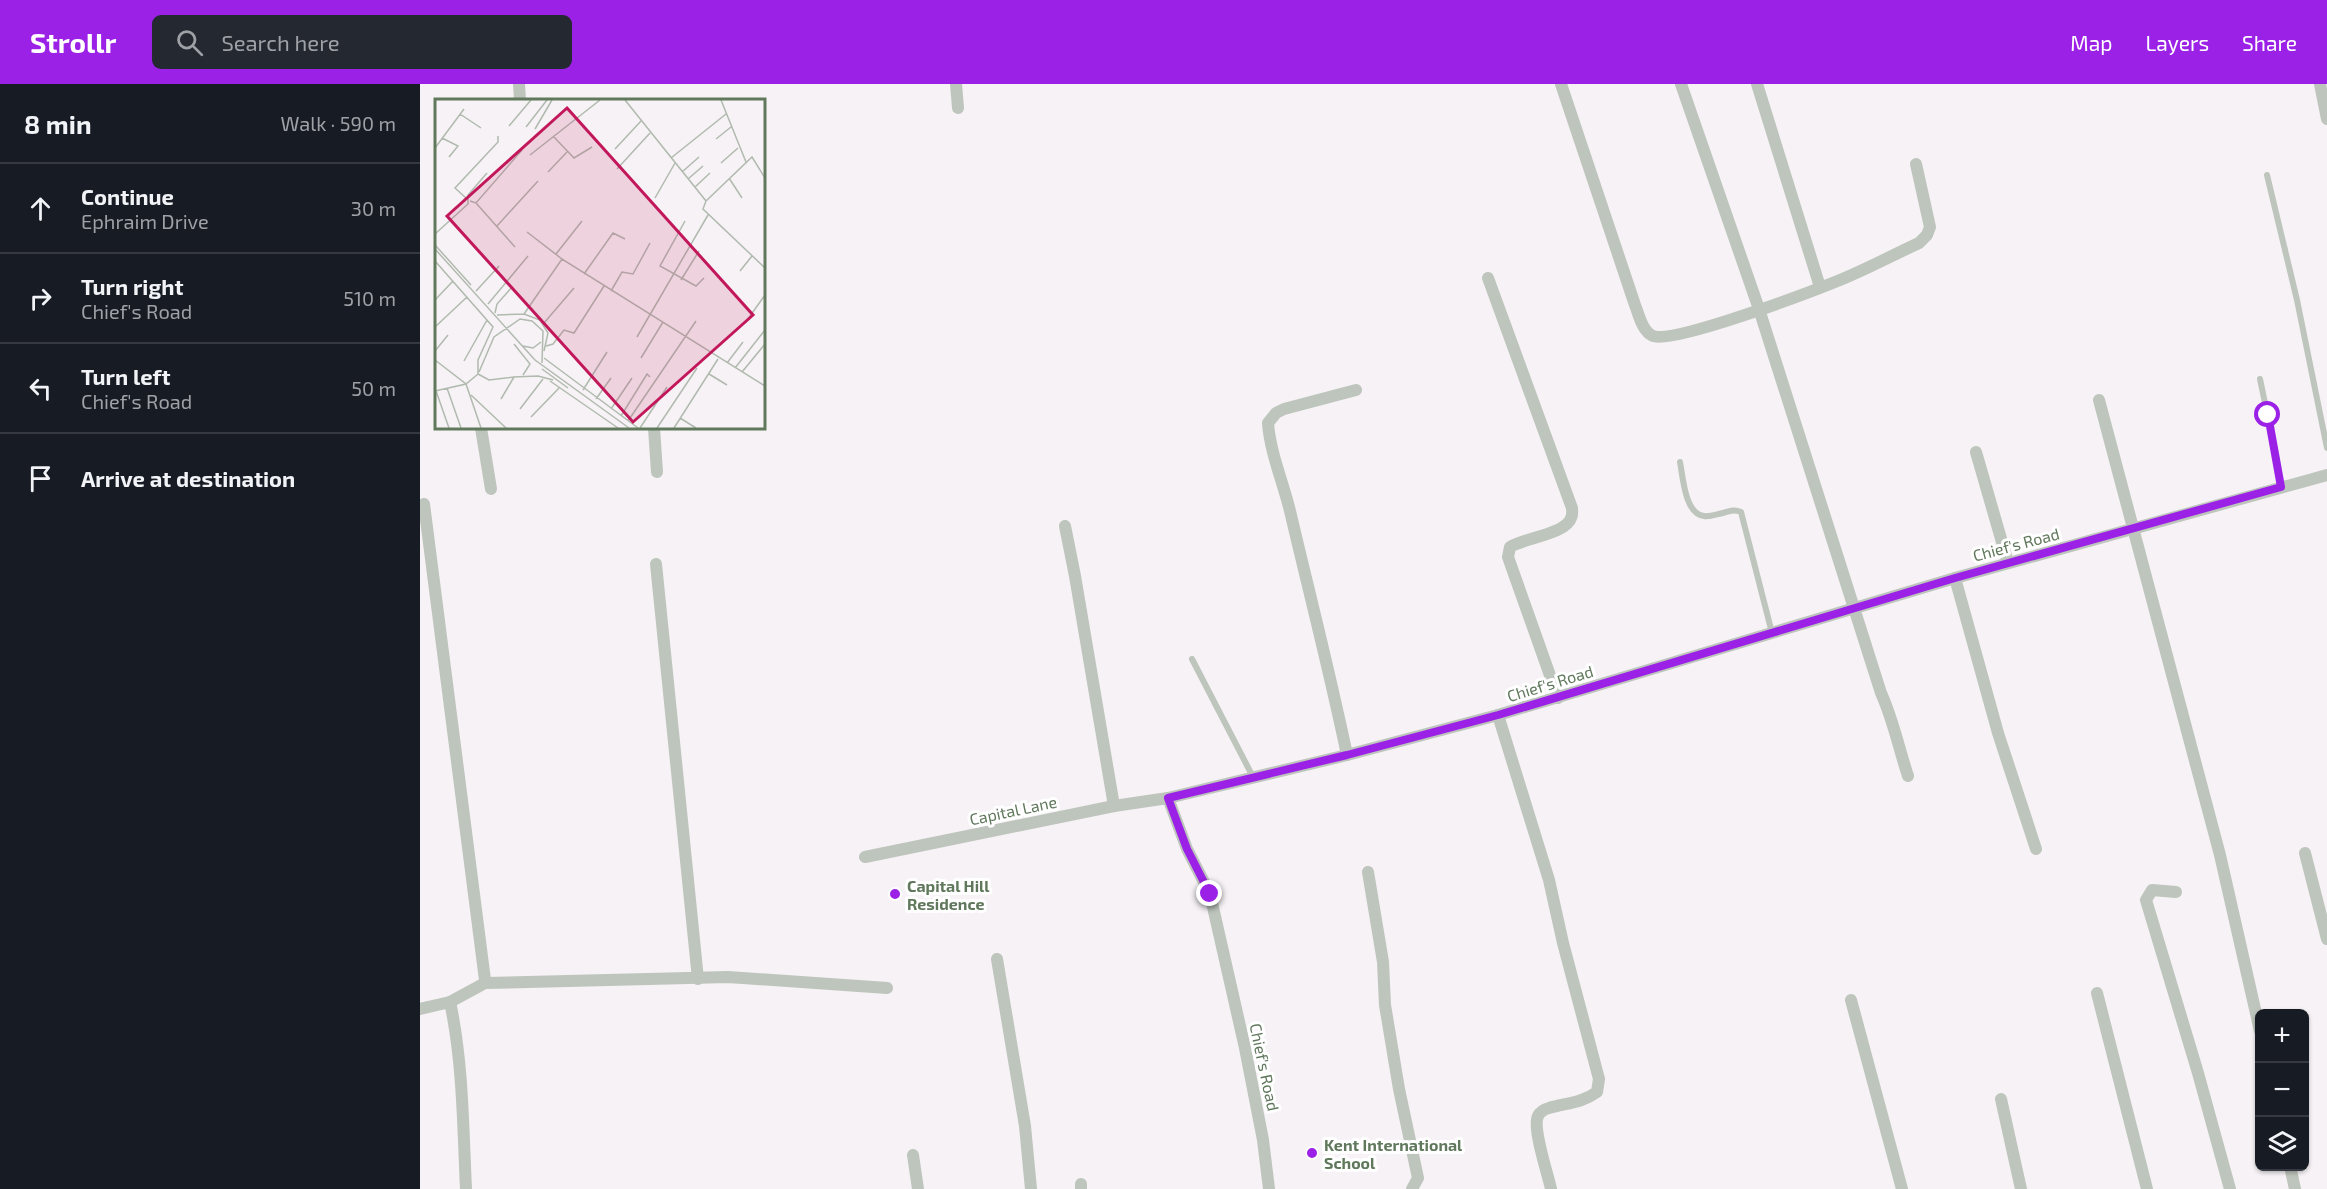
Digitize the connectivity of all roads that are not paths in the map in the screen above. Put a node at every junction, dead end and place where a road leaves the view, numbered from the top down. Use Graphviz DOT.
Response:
graph roads {
  1 [pos="519,84"];
  2 [pos="956,84"];
  3 [pos="1560,84"];
  4 [pos="1681,84"];
  5 [pos="1757,84"];
  6 [pos="2320,84"];
  7 [pos="520,99"];
  8 [pos="958,108"];
  9 [pos="2327,119"];
  10 [pos="1916,164"];
  11 [pos="2267,175"];
  12 [pos="1488,278"];
  13 [pos="1820,287"];
  14 [pos="1759,309"];
  15 [pos="2260,379"];
  16 [pos="1356,390"];
  17 [pos="2099,400"];
  18 [pos="481,429"];
  19 [pos="654,429"];
  20 [pos="2327,447"];
  21 [pos="1976,452"];
  22 [pos="1680,462"];
  23 [pos="657,472"];
  24 [pos="2327,475"];
  25 [pos="2281,487"];
  26 [pos="490,489"];
  27 [pos="424,504"];
  28 [pos="1065,526"];
  29 [pos="2134,530"];
  30 [pos="2008,563"];
  31 [pos="656,564"];
  32 [pos="1955,578"];
  33 [pos="1855,609"];
  34 [pos="1772,633"];
  35 [pos="1192,659"];
  36 [pos="1558,698"];
  37 [pos="1498,715"];
  38 [pos="1347,755"];
  39 [pos="1908,776"];
  40 [pos="1253,777"];
  41 [pos="1168,798"];
  42 [pos="1114,806"];
  43 [pos="2036,849"];
  44 [pos="2305,853"];
  45 [pos="866,857"];
  46 [pos="1368,872"];
  47 [pos="2176,892"];
  48 [pos="2327,939"];
  49 [pos="997,959"];
  50 [pos="698,979"];
  51 [pos="485,983"];
  52 [pos="887,988"];
  53 [pos="2097,993"];
  54 [pos="1851,1000"];
  55 [pos="450,1002"];
  56 [pos="420,1009"];
  57 [pos="2255,1013"];
  58 [pos="2001,1099"];
  59 [pos="913,1155"];
  60 [pos="2291,1171"];
  61 [pos="466,1189"];
  62 [pos="918,1189"];
  63 [pos="1031,1189"];
  64 [pos="1269,1189"];
  65 [pos="1412,1189"];
  66 [pos="1551,1189"];
  67 [pos="1902,1189"];
  68 [pos="2021,1189"];
  69 [pos="2147,1189"];
  70 [pos="2229,1189"];
  71 [pos="2295,1189"];
  1 -- 7 [label="street"];
  2 -- 8 [label="street"];
  3 -- 14 [label="street"];
  4 -- 14 [label="street"];
  5 -- 13 [label="street"];
  6 -- 9 [label="street"];
  10 -- 13 [label="street"];
  11 -- 20 [label="lane"];
  12 -- 36 [label="street"];
  13 -- 14 [label="street"];
  14 -- 33 [label="street"];
  15 -- 25 [label="lane"];
  16 -- 38 [label="street"];
  17 -- 29 [label="street"];
  18 -- 26 [label="street"];
  19 -- 23 [label="street"];
  21 -- 30 [label="street"];
  22 -- 34 [label="lane"];
  24 -- 25 [label="street, Chief's Road"];
  25 -- 29 [label="street, Chief's Road"];
  27 -- 51 [label="street"];
  28 -- 42 [label="street"];
  29 -- 30 [label="street, Chief's Road"];
  29 -- 57 [label="street"];
  30 -- 32 [label="street, Chief's Road"];
  31 -- 50 [label="street"];
  32 -- 33 [label="street, Chief's Road"];
  32 -- 43 [label="street"];
  33 -- 34 [label="street, Chief's Road"];
  33 -- 39 [label="street"];
  34 -- 36 [label="street, Chief's Road"];
  35 -- 40 [label="lane"];
  36 -- 37 [label="street, Chief's Road"];
  37 -- 38 [label="street, Chief's Road"];
  37 -- 66 [label="street"];
  38 -- 40 [label="street, Chief's Road"];
  40 -- 41 [label="street, Chief's Road"];
  41 -- 42 [label="street, Capital Lane"];
  41 -- 64 [label="street, Chief's Road"];
  42 -- 45 [label="street, Capital Lane"];
  44 -- 48 [label="street"];
  46 -- 65 [label="street"];
  47 -- 70 [label="street"];
  49 -- 63 [label="street"];
  50 -- 51 [label="street"];
  50 -- 52 [label="street"];
  51 -- 55 [label="street"];
  53 -- 69 [label="street"];
  54 -- 67 [label="street"];
  55 -- 56 [label="street"];
  55 -- 61 [label="street"];
  58 -- 68 [label="street"];
  59 -- 62 [label="street"];
  60 -- 71 [label="street"];
}
